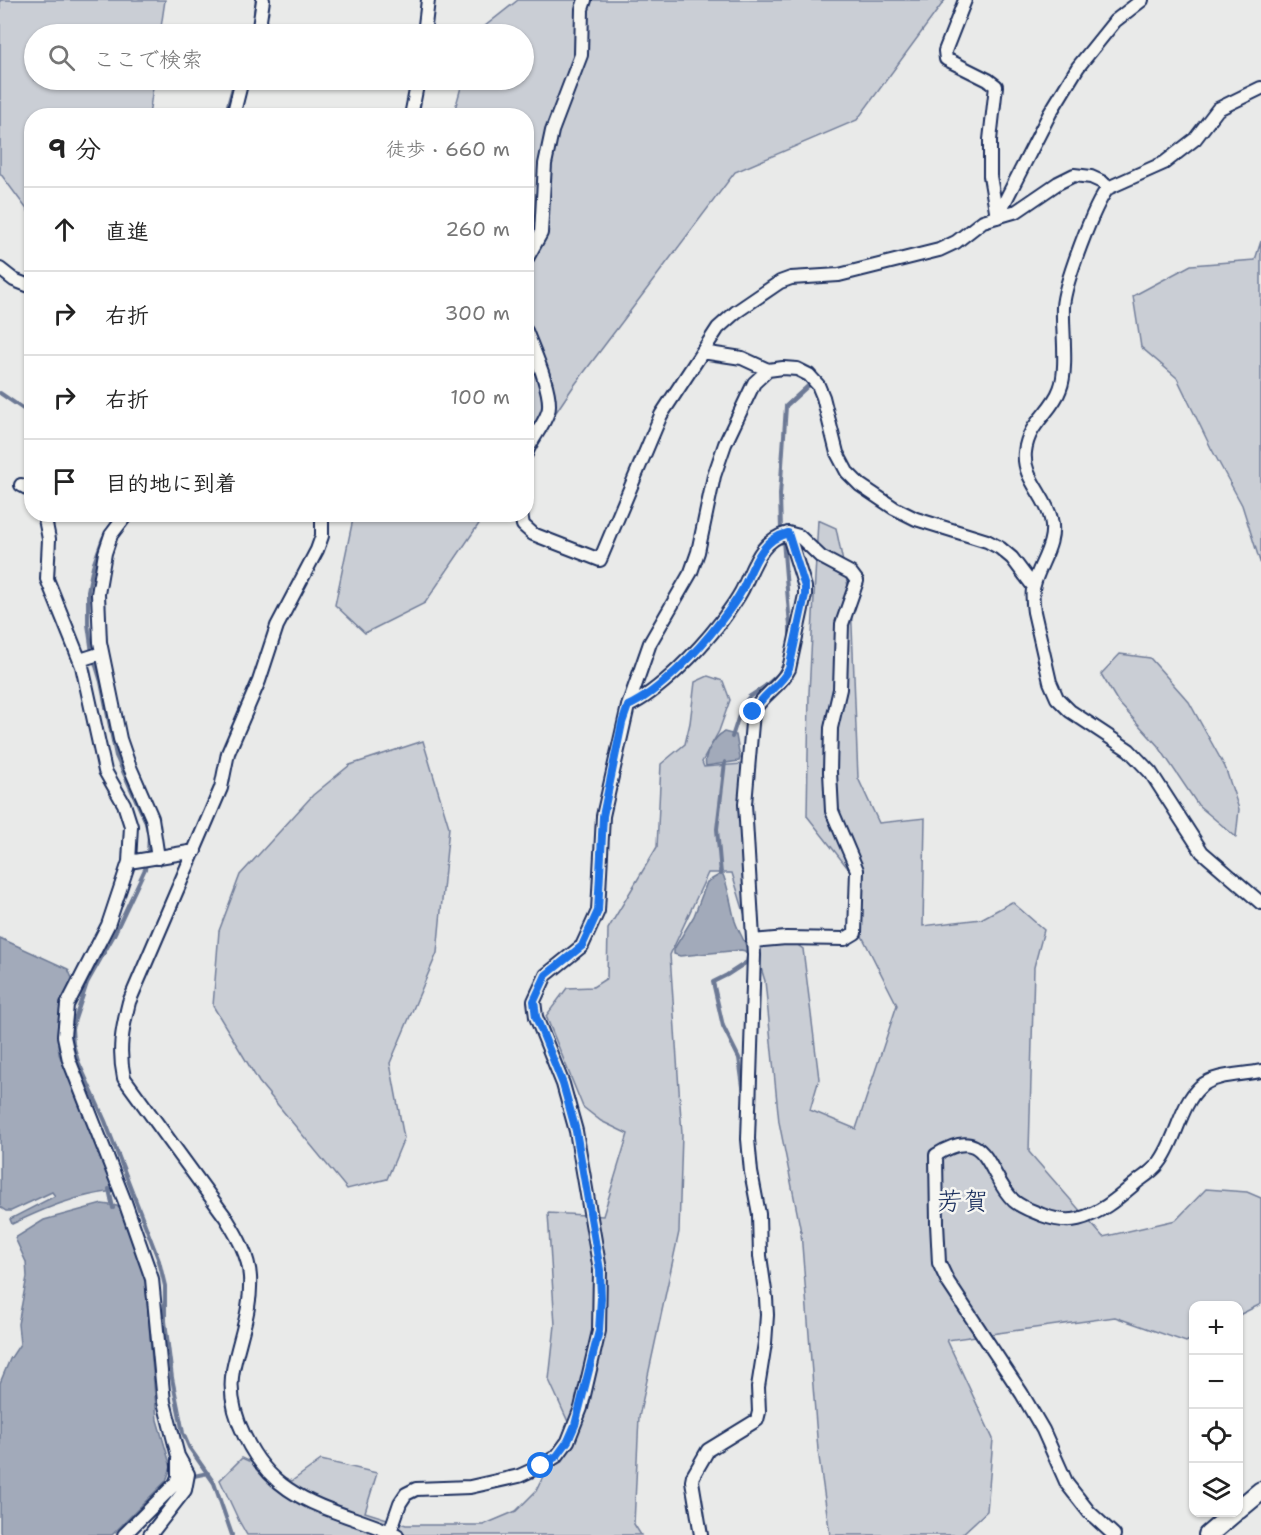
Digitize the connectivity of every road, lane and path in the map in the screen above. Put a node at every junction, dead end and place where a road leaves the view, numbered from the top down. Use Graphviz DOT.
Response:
graph roads {
  1 [pos="263,0"];
  2 [pos="429,0"];
  3 [pos="585,0"];
  4 [pos="965,0"];
  5 [pos="1142,0"];
  6 [pos="259,24"];
  7 [pos="425,24"];
  8 [pos="1261,88"];
  9 [pos="240,90"];
  10 [pos="416,90"];
  11 [pos="235,108"];
  12 [pos="413,108"];
  13 [pos="1108,188"];
  14 [pos="997,217"];
  15 [pos="534,246"];
  16 [pos="0,268"];
  17 [pos="24,284"];
  18 [pos="702,352"];
  19 [pos="534,354"];
  20 [pos="768,370"];
  21 [pos="534,437"];
  22 [pos="46,522"];
  23 [pos="121,522"];
  24 [pos="322,522"];
  25 [pos="523,522"];
  26 [pos="788,533"];
  27 [pos="1033,586"];
  28 [pos="92,656"];
  29 [pos="628,706"];
  30 [pos="195,851"];
  31 [pos="156,858"];
  32 [pos="134,862"];
  33 [pos="1261,903"];
  34 [pos="753,941"];
  35 [pos="1261,1071"];
  36 [pos="178,1456"];
  37 [pos="1261,1491"];
  38 [pos="1243,1506"];
  39 [pos="1230,1517"];
  40 [pos="393,1533"];
  41 [pos="124,1535"];
  42 [pos="150,1535"];
  43 [pos="701,1535"];
  44 [pos="1114,1535"];
  45 [pos="1208,1535"];
  1 -- 6 [label="street"];
  2 -- 7 [label="street"];
  3 -- 15 [label="street"];
  4 -- 14 [label="street"];
  5 -- 14 [label="street"];
  8 -- 13 [label="street"];
  9 -- 11 [label="street"];
  10 -- 12 [label="street"];
  13 -- 14 [label="street"];
  13 -- 27 [label="street"];
  14 -- 18 [label="street"];
  16 -- 17 [label="street"];
  18 -- 20 [label="street"];
  18 -- 25 [label="street"];
  19 -- 21 [label="street"];
  20 -- 27 [label="street"];
  20 -- 29 [label="street"];
  22 -- 28 [label="street"];
  23 -- 28 [label="street"];
  24 -- 30 [label="street"];
  26 -- 29 [label="street"];
  26 -- 34 [label="street"];
  26 -- 34 [label="street"];
  27 -- 33 [label="street"];
  28 -- 31 [label="street"];
  28 -- 32 [label="street"];
  29 -- 40 [label="street"];
  30 -- 31 [label="street"];
  30 -- 40 [label="street"];
  31 -- 32 [label="street"];
  32 -- 36 [label="street"];
  34 -- 43 [label="street"];
  35 -- 44 [label="street"];
  36 -- 41 [label="street"];
  36 -- 42 [label="street"];
  37 -- 38 [label="main road"];
  39 -- 45 [label="main road"];
}
